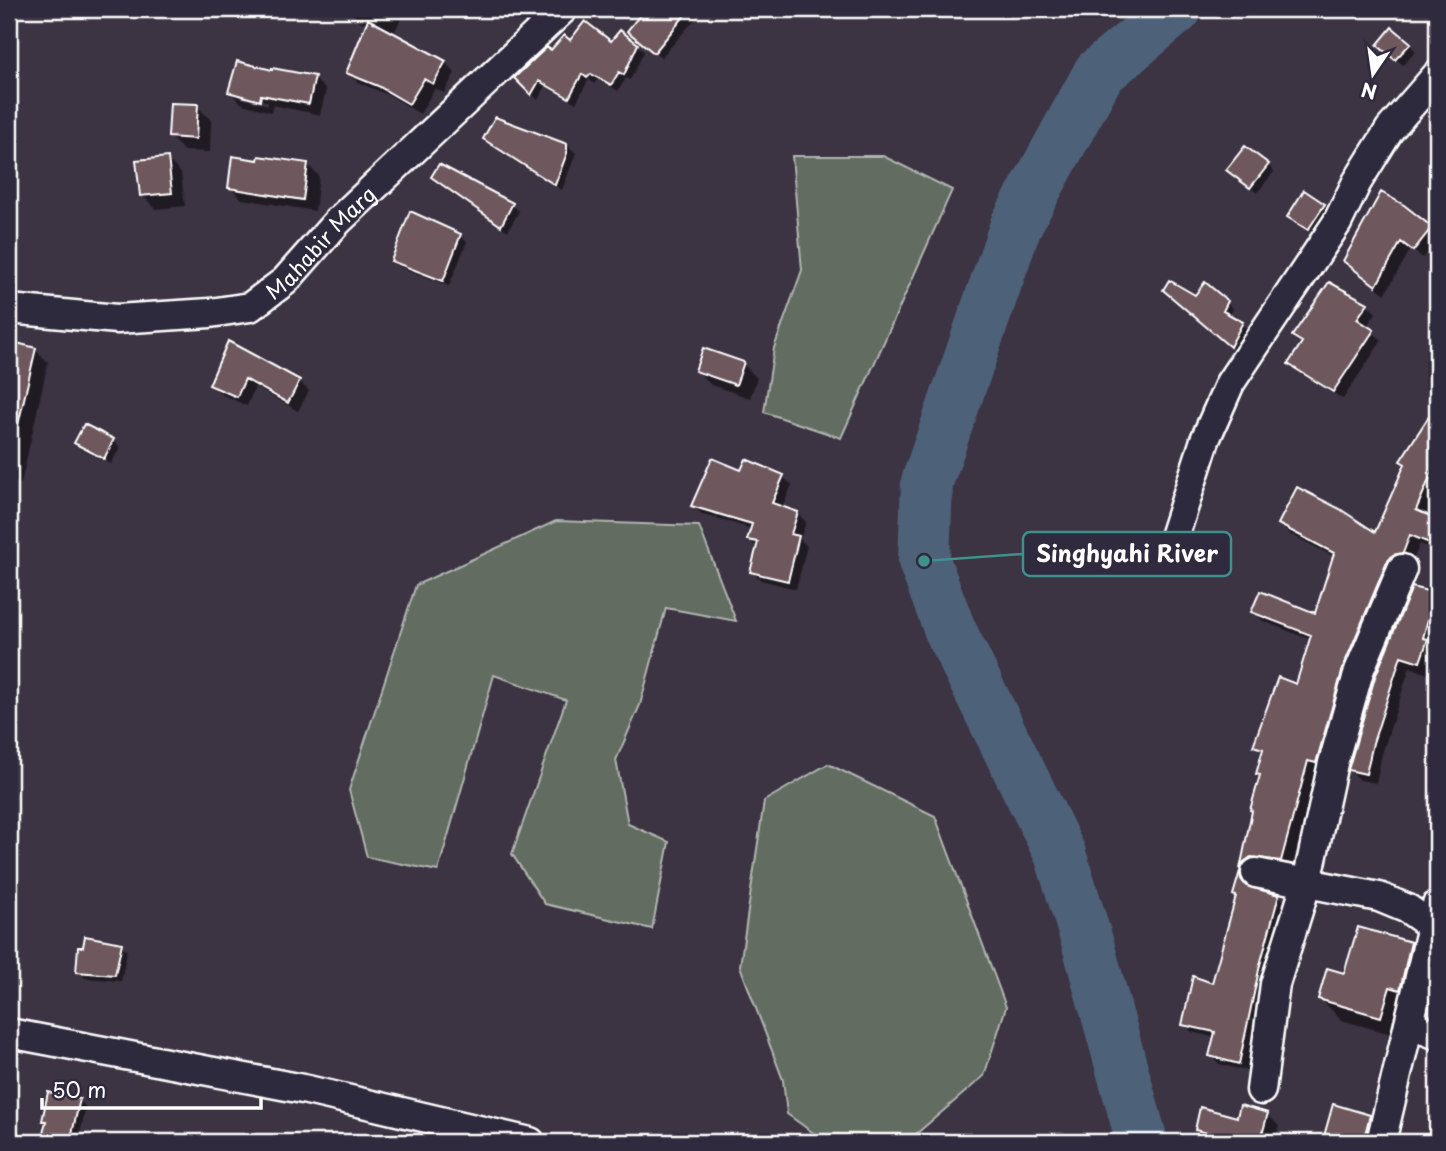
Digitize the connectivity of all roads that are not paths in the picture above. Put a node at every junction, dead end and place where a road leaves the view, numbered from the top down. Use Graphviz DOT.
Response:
graph roads {
  1 [pos="563,9"];
  2 [pos="1437,75"];
  3 [pos="9,309"];
  4 [pos="1174,537"];
  5 [pos="1402,569"];
  6 [pos="1256,873"];
  7 [pos="1307,882"];
  8 [pos="1435,916"];
  9 [pos="1409,1024"];
  10 [pos="9,1033"];
  11 [pos="1437,1035"];
  12 [pos="1261,1090"];
  13 [pos="530,1142"];
  14 [pos="1381,1142"];
  1 -- 3 [label="street, Mahabir Marg"];
  2 -- 4 [label="street"];
  5 -- 7 [label="street"];
  6 -- 7 [label="street"];
  7 -- 8 [label="street"];
  7 -- 12 [label="street"];
  8 -- 9 [label="street"];
  9 -- 11 [label="street"];
  9 -- 14 [label="street"];
  10 -- 13 [label="street"];
}
